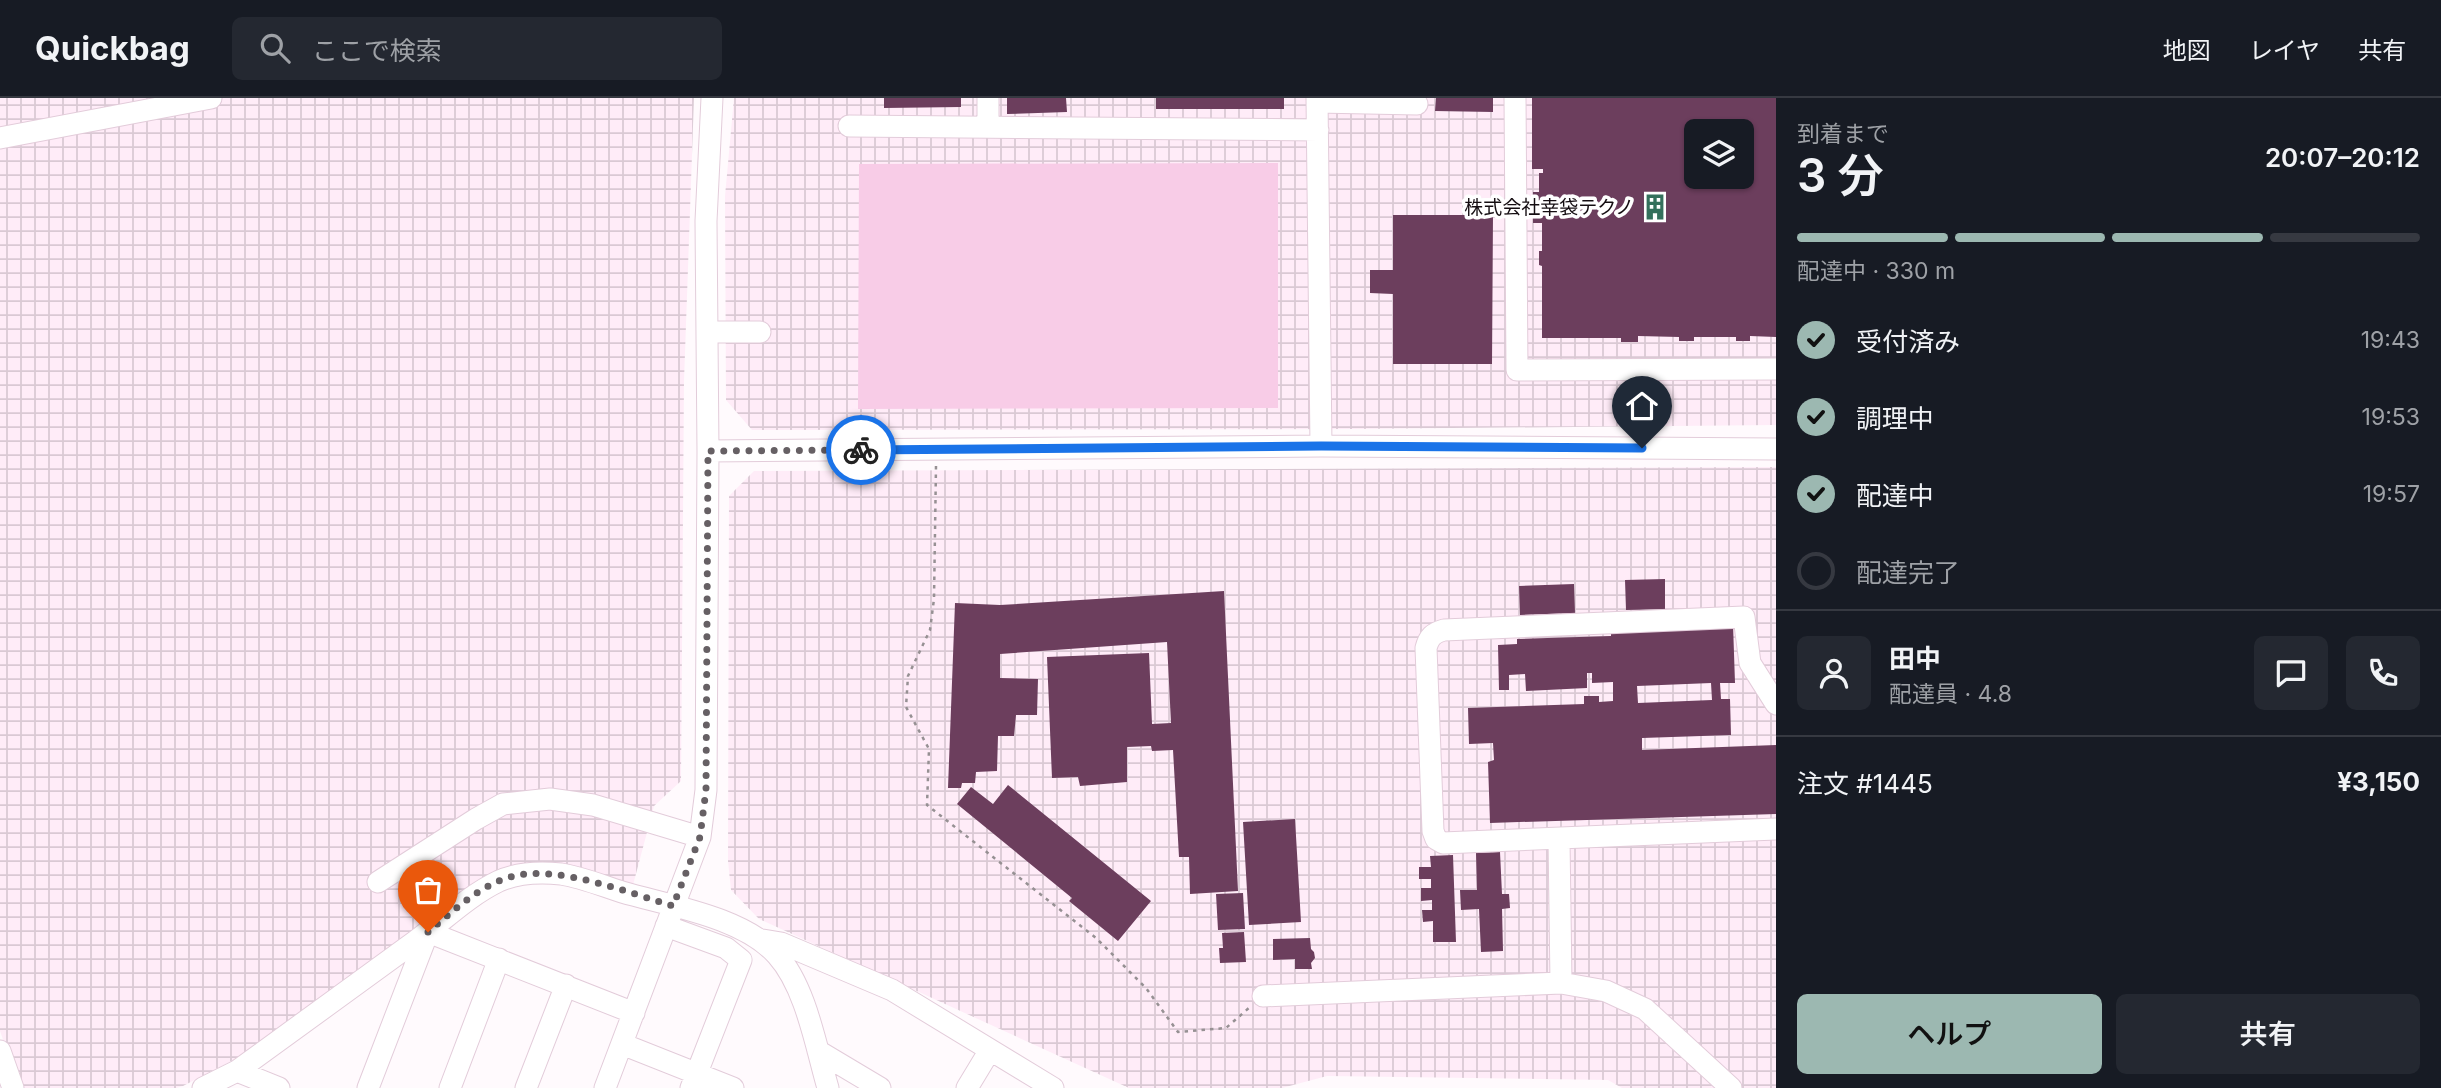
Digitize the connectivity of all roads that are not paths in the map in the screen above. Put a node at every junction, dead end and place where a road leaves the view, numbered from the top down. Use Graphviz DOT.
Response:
graph roads {
  1 [pos="211,98"];
  2 [pos="712,98"];
  3 [pos="988,98"];
  4 [pos="1515,98"];
  5 [pos="1317,100"];
  6 [pos="1417,104"];
  7 [pos="849,126"];
  8 [pos="988,127"];
  9 [pos="1318,130"];
  10 [pos="0,138"];
  11 [pos="707,332"];
  12 [pos="760,332"];
  13 [pos="1776,369"];
  14 [pos="1321,446"];
  15 [pos="1776,449"];
  16 [pos="708,451"];
  17 [pos="1776,704"];
  18 [pos="1776,829"];
  19 [pos="700,837"];
  20 [pos="1559,839"];
  21 [pos="378,882"];
  22 [pos="673,906"];
  23 [pos="666,926"];
  24 [pos="428,932"];
  25 [pos="759,939"];
  26 [pos="499,959"];
  27 [pos="1561,983"];
  28 [pos="566,985"];
  29 [pos="1263,996"];
  30 [pos="634,1013"];
  31 [pos="622,1044"];
  32 [pos="990,1050"];
  33 [pos="817,1051"];
  34 [pos="1,1058"];
  35 [pos="237,1071"];
  36 [pos="694,1081"];
  37 [pos="13,1088"];
  38 [pos="203,1088"];
  39 [pos="278,1088"];
  40 [pos="368,1088"];
  41 [pos="450,1088"];
  42 [pos="526,1088"];
  43 [pos="605,1088"];
  44 [pos="733,1088"];
  45 [pos="828,1088"];
  46 [pos="880,1088"];
  47 [pos="967,1088"];
  48 [pos="1053,1088"];
  49 [pos="1731,1088"];
  1 -- 10 [label="street"];
  2 -- 11 [label="street"];
  3 -- 8 [label="street"];
  4 -- 13 [label="street"];
  5 -- 6 [label="street"];
  5 -- 9 [label="street"];
  7 -- 8 [label="street"];
  8 -- 9 [label="street"];
  9 -- 14 [label="street"];
  11 -- 12 [label="street"];
  11 -- 16 [label="street"];
  14 -- 15 [label="street"];
  14 -- 16 [label="street"];
  16 -- 19 [label="street"];
  17 -- 20 [label="street"];
  18 -- 20 [label="street"];
  19 -- 21 [label="street"];
  19 -- 22 [label="street"];
  20 -- 27 [label="street"];
  22 -- 23 [label="street"];
  22 -- 24 [label="street"];
  22 -- 25 [label="street"];
  23 -- 30 [label="street"];
  23 -- 36 [label="street"];
  24 -- 26 [label="street"];
  24 -- 35 [label="street"];
  24 -- 40 [label="street"];
  25 -- 32 [label="street"];
  25 -- 33 [label="street"];
  26 -- 28 [label="street"];
  26 -- 41 [label="street"];
  27 -- 29 [label="street"];
  27 -- 49 [label="street"];
  28 -- 30 [label="street"];
  28 -- 42 [label="street"];
  30 -- 31 [label="street"];
  31 -- 36 [label="street"];
  31 -- 43 [label="street"];
  32 -- 47 [label="street"];
  32 -- 48 [label="street"];
  33 -- 45 [label="street"];
  33 -- 46 [label="street"];
  34 -- 37 [label="street"];
  35 -- 38 [label="street"];
  35 -- 39 [label="street"];
  36 -- 44 [label="street"];
}
